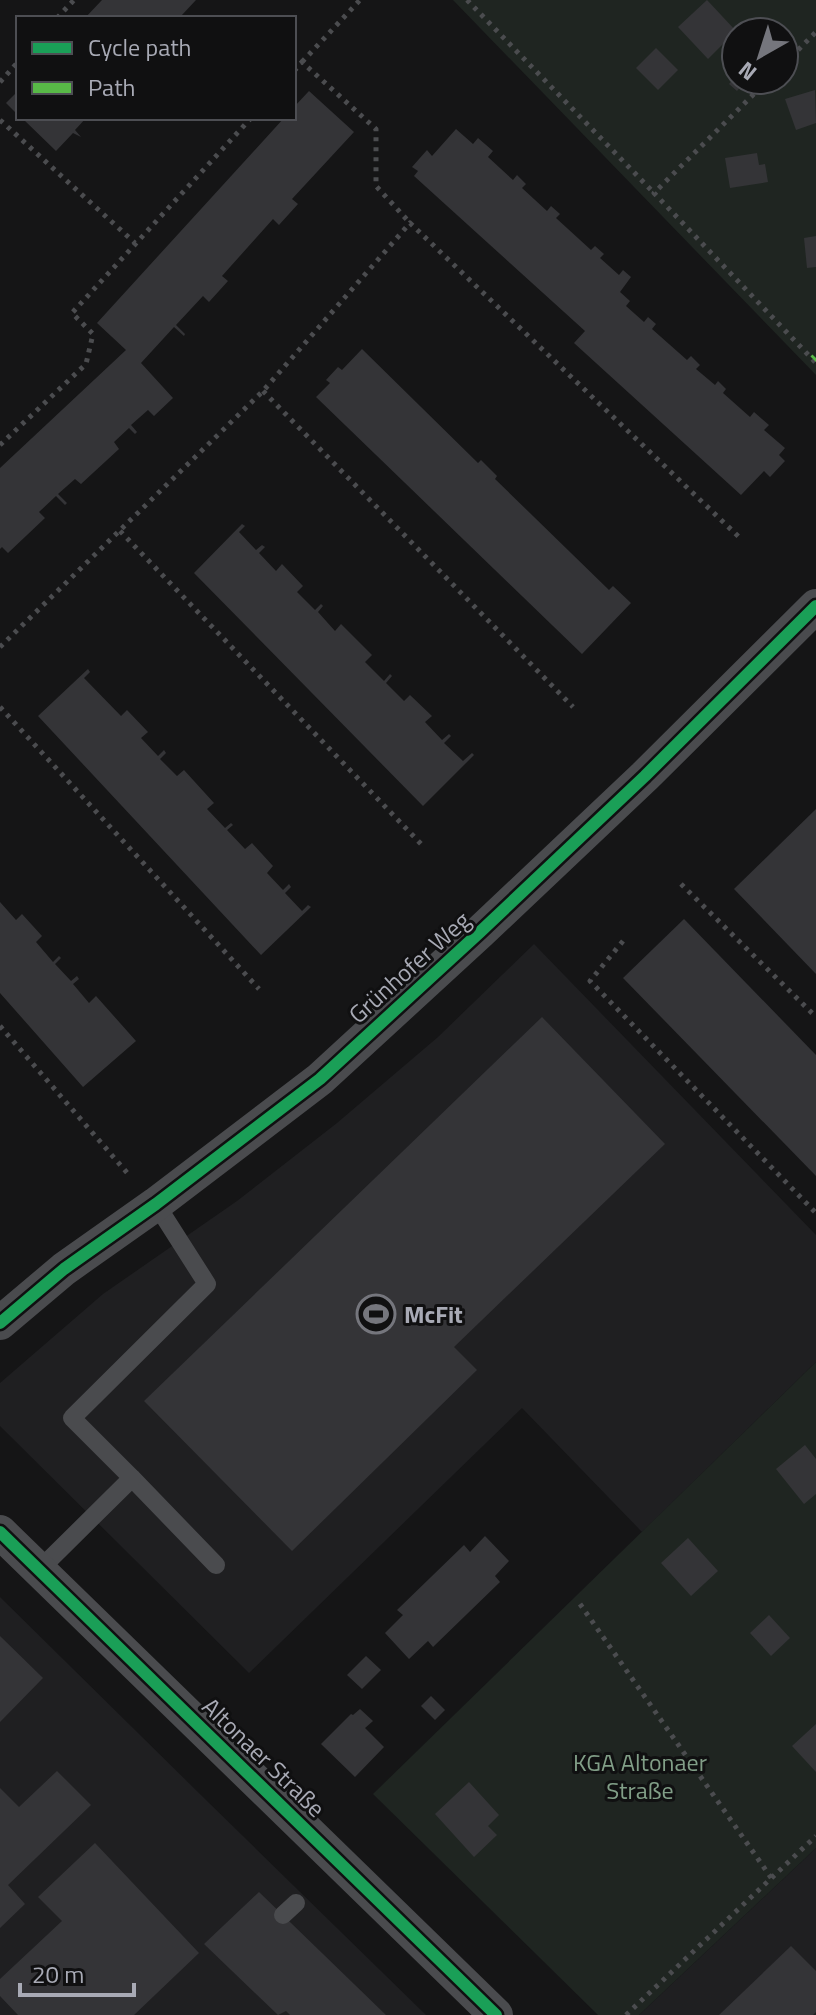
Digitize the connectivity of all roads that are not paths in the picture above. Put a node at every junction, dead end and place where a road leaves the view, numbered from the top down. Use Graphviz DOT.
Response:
graph roads {
  1 [pos="816,606"];
  2 [pos="156,1204"];
  3 [pos="0,1323"];
  4 [pos="132,1478"];
  5 [pos="0,1532"];
  6 [pos="216,1565"];
  7 [pos="39,1570"];
  8 [pos="496,2015"];
  1 -- 2 [label="street, Grünhofer Weg"];
  2 -- 3 [label="street, Grünhofer Weg"];
  2 -- 4 [label="lane"];
  4 -- 6 [label="lane"];
  4 -- 7 [label="lane"];
  5 -- 7 [label="street, Altonaer Straße"];
  7 -- 8 [label="street, Altonaer Straße"];
}
